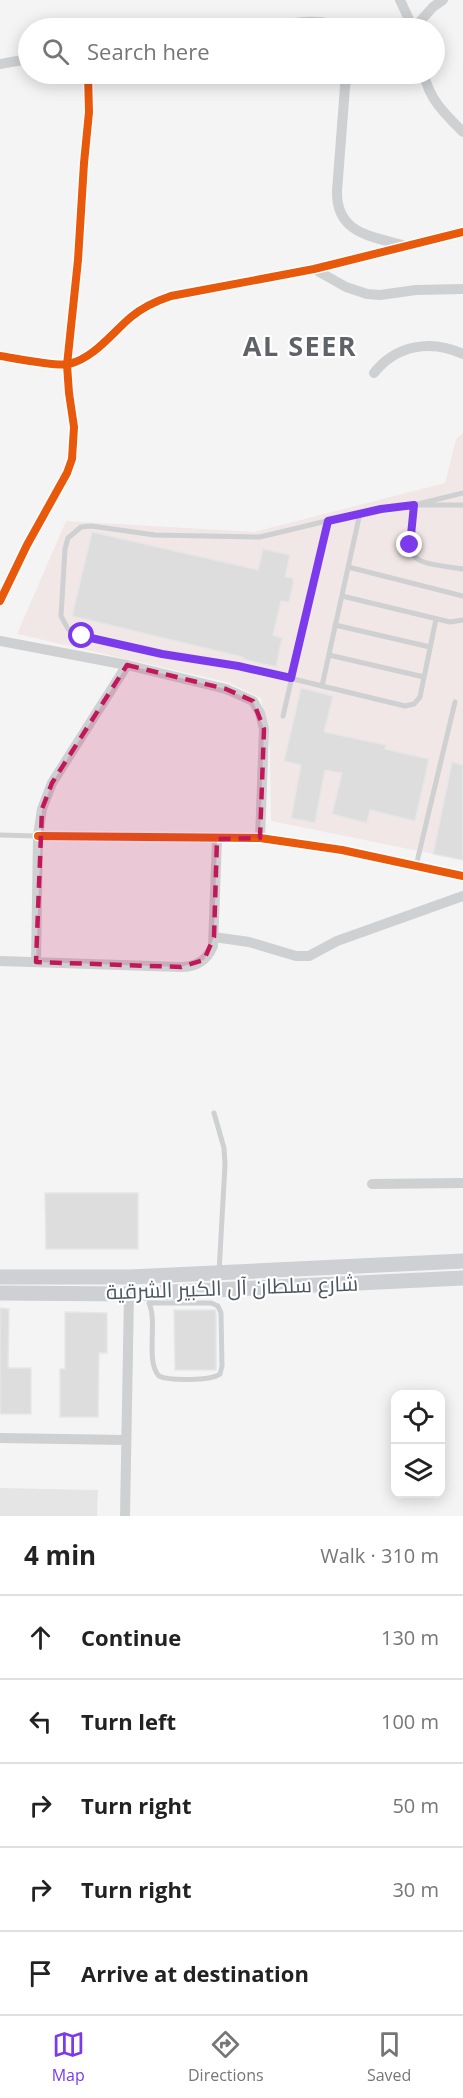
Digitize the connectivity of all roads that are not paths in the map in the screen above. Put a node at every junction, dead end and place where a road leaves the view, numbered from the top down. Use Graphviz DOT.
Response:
graph roads {
  1 [pos="400,0"];
  2 [pos="443,0"];
  3 [pos="408,18"];
  4 [pos="423,18"];
  5 [pos="18,61"];
  6 [pos="0,64"];
  7 [pos="88,84"];
  8 [pos="345,84"];
  9 [pos="427,84"];
  10 [pos="463,132"];
  11 [pos="463,232"];
  12 [pos="407,247"];
  13 [pos="314,269"];
  14 [pos="463,289"];
  15 [pos="463,354"];
  16 [pos="0,356"];
  17 [pos="68,365"];
  18 [pos="374,373"];
  19 [pos="463,493"];
  20 [pos="414,505"];
  21 [pos="463,505"];
  22 [pos="360,513"];
  23 [pos="328,521"];
  24 [pos="348,567"];
  25 [pos="463,569"];
  26 [pos="342,596"];
  27 [pos="463,596"];
  28 [pos="0,601"];
  29 [pos="436,619"];
  30 [pos="463,620"];
  31 [pos="335,624"];
  32 [pos="0,641"];
  33 [pos="430,647"];
  34 [pos="329,654"];
  35 [pos="126,665"];
  36 [pos="424,677"];
  37 [pos="291,678"];
  38 [pos="322,686"];
  39 [pos="455,702"];
  40 [pos="283,716"];
  41 [pos="0,835"];
  42 [pos="38,836"];
  43 [pos="260,838"];
  44 [pos="217,839"];
  45 [pos="416,866"];
  46 [pos="462,879"];
  47 [pos="463,896"];
  48 [pos="214,937"];
  49 [pos="0,961"];
  50 [pos="36,962"];
  51 [pos="214,1113"];
  52 [pos="463,1183"];
  53 [pos="372,1184"];
  54 [pos="463,1262"];
  55 [pos="219,1273"];
  56 [pos="0,1277"];
  57 [pos="463,1278"];
  58 [pos="0,1293"];
  59 [pos="139,1297"];
  60 [pos="0,1438"];
  61 [pos="126,1440"];
  62 [pos="125,1516"];
  1 -- 3 [label="street"];
  2 -- 4 [label="street"];
  5 -- 6 [label="street"];
  7 -- 17 [label="street"];
  8 -- 12 [label="street"];
  9 -- 10 [label="street"];
  11 -- 12 [label="street"];
  12 -- 13 [label="street"];
  13 -- 14 [label="street"];
  13 -- 17 [label="street"];
  15 -- 18 [label="street"];
  16 -- 17 [label="street"];
  17 -- 28 [label="street"];
  19 -- 20 [label="lane"];
  20 -- 21 [label="lane"];
  20 -- 22 [label="lane"];
  20 -- 25 [label="lane"];
  22 -- 23 [label="lane"];
  22 -- 24 [label="lane"];
  23 -- 37 [label="lane"];
  23 -- 37 [label="lane"];
  24 -- 26 [label="lane"];
  24 -- 27 [label="lane"];
  26 -- 29 [label="lane"];
  26 -- 31 [label="lane"];
  29 -- 30 [label="lane"];
  29 -- 33 [label="lane"];
  31 -- 33 [label="lane"];
  31 -- 34 [label="lane"];
  32 -- 35 [label="street"];
  33 -- 36 [label="lane"];
  34 -- 36 [label="lane"];
  34 -- 38 [label="lane"];
  35 -- 42 [label="street"];
  35 -- 43 [label="street"];
  36 -- 38 [label="lane"];
  37 -- 38 [label="lane"];
  37 -- 40 [label="lane"];
  39 -- 45 [label="lane"];
  41 -- 42 [label="lane"];
  42 -- 44 [label="street"];
  42 -- 50 [label="street"];
  43 -- 44 [label="street"];
  43 -- 45 [label="street"];
  44 -- 48 [label="street"];
  45 -- 46 [label="street"];
  47 -- 48 [label="street"];
  48 -- 50 [label="street"];
  49 -- 50 [label="street"];
  51 -- 55 [label="lane"];
  52 -- 53 [label="street"];
  54 -- 55 [label="main road, شارع سلطان آل الكبير الشرقية"];
  55 -- 56 [label="main road, شارع سلطان آل الكبير الشرقية"];
  57 -- 59 [label="main road, شارع سلطان آل الكبير الشرقية"];
  58 -- 59 [label="main road, شارع سلطان آل الكبير الشرقية"];
  59 -- 59 [label="lane"];
  59 -- 61 [label="street"];
  60 -- 61 [label="street"];
  61 -- 62 [label="street"];
}
